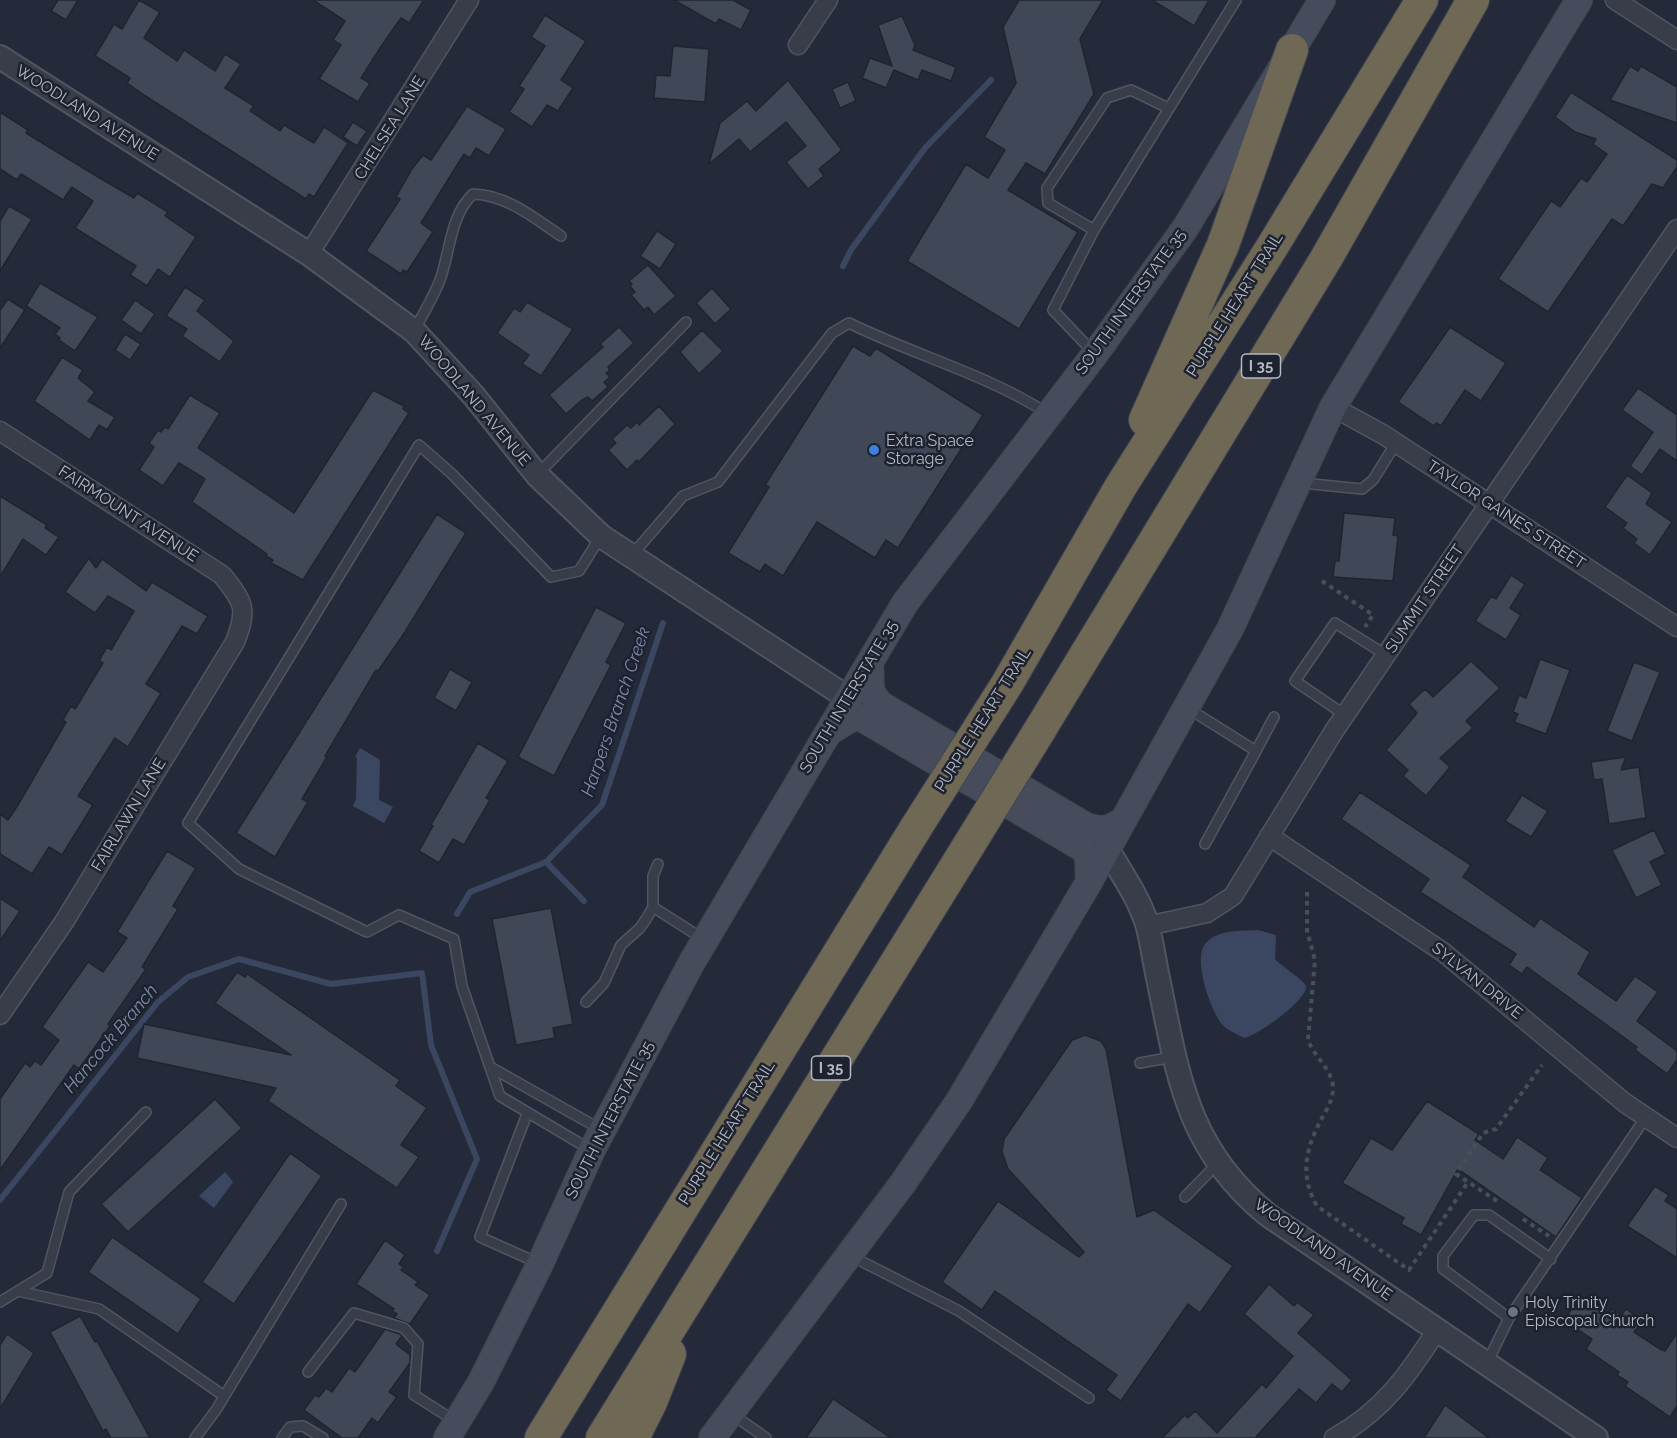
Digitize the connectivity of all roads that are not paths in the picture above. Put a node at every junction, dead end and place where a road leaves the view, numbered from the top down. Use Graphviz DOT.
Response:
graph roads {
  1 [pos="469,0"];
  2 [pos="828,0"];
  3 [pos="1236,0"];
  4 [pos="1322,0"];
  5 [pos="1422,0"];
  6 [pos="1473,0"];
  7 [pos="1579,0"];
  8 [pos="1615,0"];
  9 [pos="1677,40"];
  10 [pos="798,45"];
  11 [pos="1292,50"];
  12 [pos="0,57"];
  13 [pos="1168,108"];
  14 [pos="1094,230"];
  15 [pos="1677,230"];
  16 [pos="561,236"];
  17 [pos="309,254"];
  18 [pos="686,322"];
  19 [pos="414,331"];
  20 [pos="1095,354"];
  21 [pos="1333,406"];
  22 [pos="1049,414"];
  23 [pos="0,431"];
  24 [pos="1396,443"];
  25 [pos="537,475"];
  26 [pos="1297,482"];
  27 [pos="1121,486"];
  28 [pos="1489,505"];
  29 [pos="601,536"];
  30 [pos="631,557"];
  31 [pos="244,608"];
  32 [pos="1677,627"];
  33 [pos="1386,655"];
  34 [pos="870,663"];
  35 [pos="848,698"];
  36 [pos="1187,708"];
  37 [pos="1345,715"];
  38 [pos="1274,717"];
  39 [pos="826,734"];
  40 [pos="1256,751"];
  41 [pos="1122,821"];
  42 [pos="1269,836"];
  43 [pos="1205,844"];
  44 [pos="1107,848"];
  45 [pos="658,864"];
  46 [pos="1089,882"];
  47 [pos="653,907"];
  48 [pos="1147,926"];
  49 [pos="705,941"];
  50 [pos="586,1002"];
  51 [pos="0,1015"];
  52 [pos="1174,1056"];
  53 [pos="1140,1063"];
  54 [pos="492,1068"];
  55 [pos="146,1112"];
  56 [pos="527,1114"];
  57 [pos="1646,1117"];
  58 [pos="1677,1138"];
  59 [pos="597,1140"];
  60 [pos="1218,1163"];
  61 [pos="1185,1197"];
  62 [pos="341,1203"];
  63 [pos="849,1255"];
  64 [pos="1551,1259"];
  65 [pos="540,1264"];
  66 [pos="697,1282"];
  67 [pos="18,1291"];
  68 [pos="0,1302"];
  69 [pos="1509,1318"];
  70 [pos="1437,1330"];
  71 [pos="1487,1363"];
  72 [pos="308,1372"];
  73 [pos="224,1396"];
  74 [pos="1089,1398"];
  75 [pos="730,1413"];
  76 [pos="452,1430"];
  77 [pos="195,1438"];
  78 [pos="282,1438"];
  79 [pos="323,1438"];
  80 [pos="541,1438"];
  81 [pos="602,1438"];
  82 [pos="633,1438"];
  83 [pos="712,1438"];
  84 [pos="766,1438"];
  85 [pos="1334,1438"];
  86 [pos="1596,1438"];
  1 -- 17 [label="street, CHELSEA LANE"];
  2 -- 10 [label="street"];
  3 -- 13 [label="lane"];
  4 -- 11 [label="main road, SOUTH INTERSTATE 35"];
  5 -- 27 [label="highway, PURPLE HEART TRAIL"];
  6 -- 66 [label="highway, I 35, bridge"];
  7 -- 21 [label="main road"];
  8 -- 9 [label="street"];
  11 -- 20 [label="main road, SOUTH INTERSTATE 35"];
  11 -- 27 [label="highway"];
  12 -- 17 [label="street, WOODLAND AVENUE"];
  13 -- 14 [label="lane"];
  13 -- 14 [label="lane"];
  14 -- 20 [label="lane"];
  15 -- 28 [label="street, SUMMIT STREET"];
  16 -- 19 [label="lane"];
  17 -- 19 [label="street, WOODLAND AVENUE"];
  18 -- 25 [label="lane"];
  19 -- 25 [label="street, WOODLAND AVENUE"];
  20 -- 22 [label="main road, SOUTH INTERSTATE 35"];
  21 -- 24 [label="street, TAYLOR GAINES STREET"];
  21 -- 26 [label="main road"];
  22 -- 30 [label="lane"];
  22 -- 34 [label="main road, SOUTH INTERSTATE 35"];
  23 -- 31 [label="street, FAIRMOUNT AVENUE"];
  24 -- 26 [label="lane"];
  24 -- 28 [label="street, TAYLOR GAINES STREET"];
  25 -- 29 [label="street, WOODLAND AVENUE"];
  26 -- 36 [label="main road"];
  27 -- 80 [label="highway, PURPLE HEART TRAIL, bridge"];
  28 -- 32 [label="street, TAYLOR GAINES STREET"];
  28 -- 33 [label="street, SUMMIT STREET"];
  29 -- 30 [label="street, WOODLAND AVENUE"];
  29 -- 54 [label="lane"];
  30 -- 35 [label="street, WOODLAND AVENUE"];
  31 -- 51 [label="street, FAIRLAWN LANE"];
  33 -- 37 [label="street, SUMMIT STREET"];
  33 -- 37 [label="lane"];
  34 -- 35 [label="main road, SOUTH INTERSTATE 35"];
  34 -- 41 [label="main road"];
  35 -- 39 [label="main road, SOUTH INTERSTATE 35"];
  36 -- 40 [label="lane"];
  36 -- 41 [label="main road"];
  37 -- 42 [label="street, SUMMIT STREET"];
  38 -- 40 [label="lane"];
  39 -- 46 [label="main road"];
  39 -- 49 [label="main road, SOUTH INTERSTATE 35"];
  40 -- 43 [label="lane"];
  41 -- 44 [label="main road"];
  42 -- 48 [label="street, SUMMIT STREET"];
  42 -- 57 [label="street, SYLVAN DRIVE"];
  44 -- 46 [label="main road"];
  44 -- 48 [label="street, WOODLAND AVENUE"];
  45 -- 47 [label="lane"];
  46 -- 63 [label="main road"];
  47 -- 49 [label="lane"];
  47 -- 50 [label="lane"];
  48 -- 52 [label="street, WOODLAND AVENUE"];
  49 -- 59 [label="main road, SOUTH INTERSTATE 35"];
  52 -- 53 [label="lane"];
  52 -- 60 [label="street, WOODLAND AVENUE"];
  54 -- 56 [label="lane"];
  54 -- 59 [label="lane"];
  55 -- 67 [label="lane"];
  56 -- 59 [label="lane"];
  56 -- 65 [label="lane"];
  57 -- 58 [label="street, SYLVAN DRIVE"];
  57 -- 64 [label="lane"];
  59 -- 65 [label="main road, SOUTH INTERSTATE 35"];
  60 -- 61 [label="lane"];
  60 -- 70 [label="street, WOODLAND AVENUE"];
  62 -- 73 [label="lane"];
  63 -- 74 [label="lane"];
  63 -- 75 [label="main road"];
  64 -- 69 [label="lane"];
  64 -- 69 [label="lane"];
  65 -- 76 [label="main road, SOUTH INTERSTATE 35"];
  66 -- 81 [label="highway, I 35"];
  66 -- 82 [label="highway"];
  67 -- 68 [label="lane"];
  67 -- 73 [label="lane"];
  69 -- 71 [label="lane"];
  70 -- 71 [label="street, WOODLAND AVENUE"];
  70 -- 85 [label="street"];
  71 -- 86 [label="street, WOODLAND AVENUE"];
  72 -- 76 [label="lane"];
  73 -- 77 [label="lane"];
  75 -- 83 [label="main road"];
  75 -- 84 [label="lane"];
  78 -- 79 [label="lane"];
}
